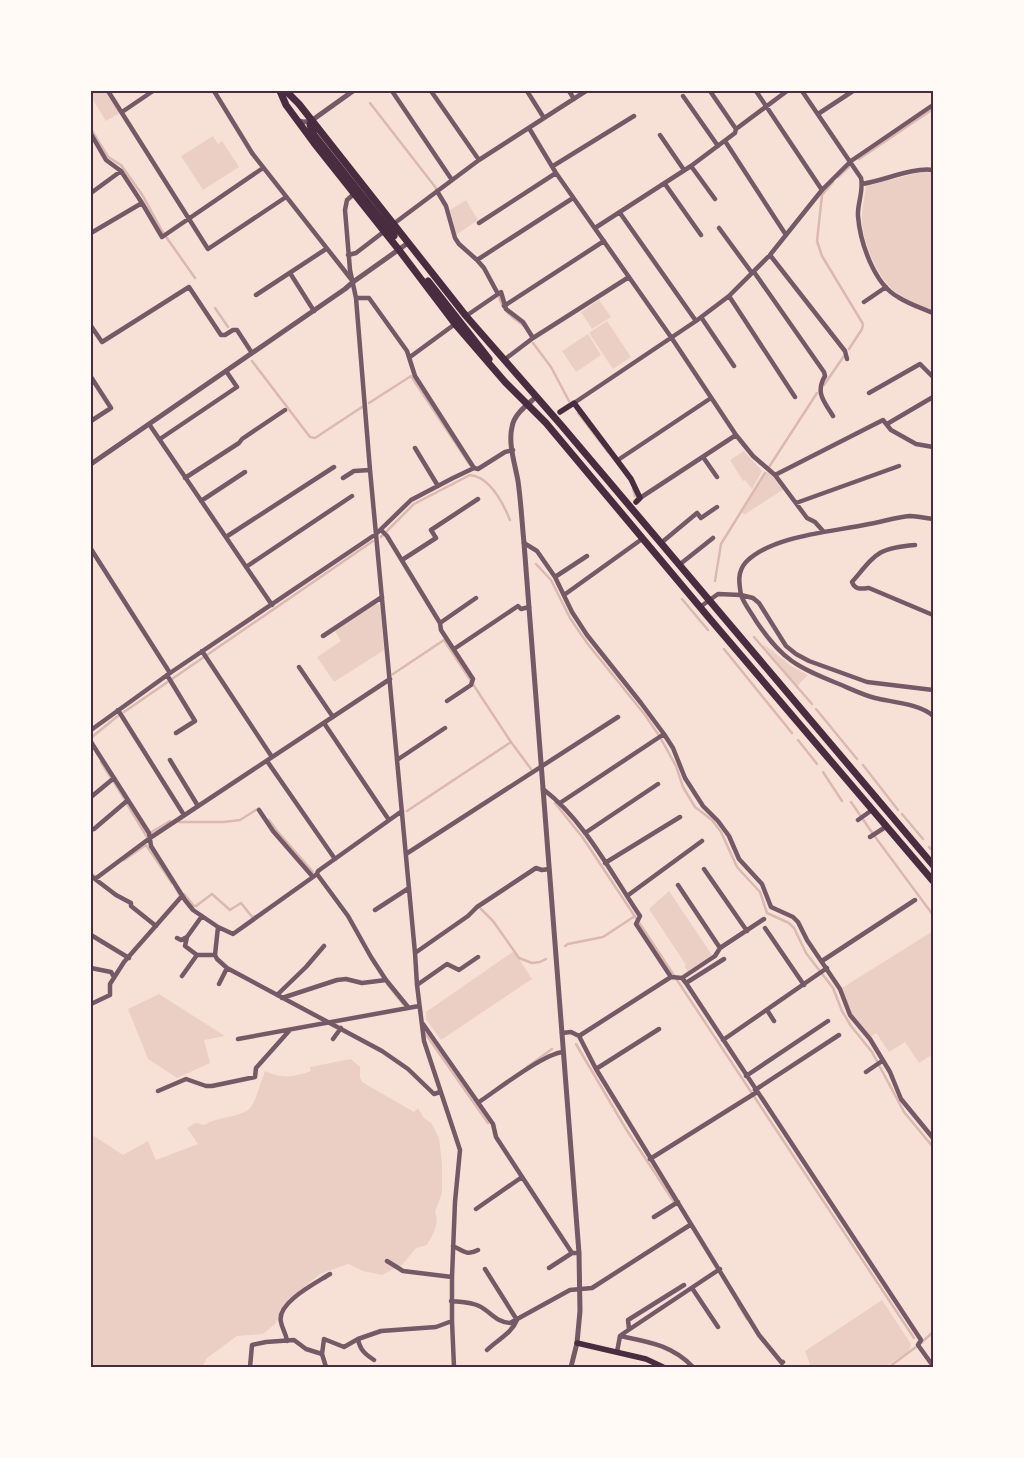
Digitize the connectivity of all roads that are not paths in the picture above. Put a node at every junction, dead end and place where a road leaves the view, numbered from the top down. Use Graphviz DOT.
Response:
graph roads {
  1 [pos="108,91"];
  2 [pos="153,91"];
  3 [pos="214,91"];
  4 [pos="280,91"];
  5 [pos="286,91"];
  6 [pos="353,91"];
  7 [pos="392,91"];
  8 [pos="431,91"];
  9 [pos="527,91"];
  10 [pos="569,91"];
  11 [pos="586,91"];
  12 [pos="710,91"];
  13 [pos="756,91"];
  14 [pos="787,91"];
  15 [pos="802,91"];
  16 [pos="853,91"];
  17 [pos="683,96"];
  18 [pos="574,99"];
  19 [pos="933,105"];
  20 [pos="766,106"];
  21 [pos="122,112"];
  22 [pos="818,114"];
  23 [pos="634,116"];
  24 [pos="544,118"];
  25 [pos="311,120"];
  26 [pos="298,121"];
  27 [pos="529,128"];
  28 [pos="736,129"];
  29 [pos="91,134"];
  30 [pos="660,135"];
  31 [pos="725,141"];
  32 [pos="718,146"];
  33 [pos="479,160"];
  34 [pos="851,161"];
  35 [pos="553,166"];
  36 [pos="691,166"];
  37 [pos="263,168"];
  38 [pos="684,170"];
  39 [pos="933,170"];
  40 [pos="121,171"];
  41 [pos="556,173"];
  42 [pos="452,180"];
  43 [pos="665,184"];
  44 [pos="862,184"];
  45 [pos="822,190"];
  46 [pos="437,191"];
  47 [pos="356,192"];
  48 [pos="91,193"];
  49 [pos="286,197"];
  50 [pos="573,198"];
  51 [pos="715,199"];
  52 [pos="142,203"];
  53 [pos="620,213"];
  54 [pos="188,218"];
  55 [pos="479,223"];
  56 [pos="389,228"];
  57 [pos="595,228"];
  58 [pos="720,228"];
  59 [pos="91,233"];
  60 [pos="701,235"];
  61 [pos="786,235"];
  62 [pos="604,241"];
  63 [pos="404,247"];
  64 [pos="326,248"];
  65 [pos="770,254"];
  66 [pos="348,255"];
  67 [pos="477,260"];
  68 [pos="290,273"];
  69 [pos="753,273"];
  70 [pos="629,277"];
  71 [pos="353,282"];
  72 [pos="886,287"];
  73 [pos="498,294"];
  74 [pos="256,295"];
  75 [pos="730,296"];
  76 [pos="356,298"];
  77 [pos="864,302"];
  78 [pos="504,306"];
  79 [pos="314,311"];
  80 [pos="933,314"];
  81 [pos="466,316"];
  82 [pos="701,317"];
  83 [pos="696,321"];
  84 [pos="455,324"];
  85 [pos="91,326"];
  86 [pos="671,337"];
  87 [pos="533,338"];
  88 [pos="252,353"];
  89 [pos="410,357"];
  90 [pos="847,359"];
  91 [pos="504,360"];
  92 [pos="734,366"];
  93 [pos="495,370"];
  94 [pos="226,371"];
  95 [pos="91,377"];
  96 [pos="933,377"];
  97 [pos="869,393"];
  98 [pos="536,397"];
  99 [pos="795,397"];
  100 [pos="933,397"];
  101 [pos="711,398"];
  102 [pos="574,403"];
  103 [pos="528,404"];
  104 [pos="285,410"];
  105 [pos="557,415"];
  106 [pos="833,416"];
  107 [pos="91,421"];
  108 [pos="546,423"];
  109 [pos="150,424"];
  110 [pos="887,424"];
  111 [pos="736,435"];
  112 [pos="160,440"];
  113 [pos="933,447"];
  114 [pos="414,448"];
  115 [pos="513,450"];
  116 [pos="703,457"];
  117 [pos="618,460"];
  118 [pos="91,464"];
  119 [pos="898,466"];
  120 [pos="334,467"];
  121 [pos="474,468"];
  122 [pos="370,470"];
  123 [pos="245,472"];
  124 [pos="775,475"];
  125 [pos="717,477"];
  126 [pos="185,478"];
  127 [pos="343,478"];
  128 [pos="438,486"];
  129 [pos="352,496"];
  130 [pos="478,499"];
  131 [pos="201,501"];
  132 [pos="636,502"];
  133 [pos="796,503"];
  134 [pos="717,507"];
  135 [pos="621,515"];
  136 [pos="933,519"];
  137 [pos="382,531"];
  138 [pos="823,531"];
  139 [pos="376,534"];
  140 [pos="226,537"];
  141 [pos="712,538"];
  142 [pos="642,539"];
  143 [pos="524,543"];
  144 [pos="661,543"];
  145 [pos="915,545"];
  146 [pos="91,549"];
  147 [pos="587,556"];
  148 [pos="402,560"];
  149 [pos="679,565"];
  150 [pos="246,566"];
  151 [pos="555,577"];
  152 [pos="564,595"];
  153 [pos="740,595"];
  154 [pos="382,597"];
  155 [pos="476,598"];
  156 [pos="708,600"];
  157 [pos="272,605"];
  158 [pos="529,607"];
  159 [pos="700,607"];
  160 [pos="933,616"];
  161 [pos="440,623"];
  162 [pos="322,636"];
  163 [pos="454,649"];
  164 [pos="204,654"];
  165 [pos="299,667"];
  166 [pos="169,677"];
  167 [pos="390,680"];
  168 [pos="933,690"];
  169 [pos="447,701"];
  170 [pos="118,710"];
  171 [pos="932,714"];
  172 [pos="333,717"];
  173 [pos="618,717"];
  174 [pos="324,723"];
  175 [pos="445,728"];
  176 [pos="91,730"];
  177 [pos="176,733"];
  178 [pos="663,735"];
  179 [pos="91,742"];
  180 [pos="840,754"];
  181 [pos="270,759"];
  182 [pos="170,760"];
  183 [pos="396,760"];
  184 [pos="830,762"];
  185 [pos="541,767"];
  186 [pos="114,778"];
  187 [pos="658,784"];
  188 [pos="543,789"];
  189 [pos="91,797"];
  190 [pos="128,800"];
  191 [pos="560,803"];
  192 [pos="198,806"];
  193 [pos="260,810"];
  194 [pos="872,810"];
  195 [pos="402,811"];
  196 [pos="184,815"];
  197 [pos="680,817"];
  198 [pos="860,818"];
  199 [pos="389,820"];
  200 [pos="887,826"];
  201 [pos="94,829"];
  202 [pos="585,833"];
  203 [pos="873,836"];
  204 [pos="150,838"];
  205 [pos="702,841"];
  206 [pos="406,854"];
  207 [pos="335,859"];
  208 [pos="605,863"];
  209 [pos="933,865"];
  210 [pos="549,869"];
  211 [pos="704,869"];
  212 [pos="315,875"];
  213 [pos="93,877"];
  214 [pos="933,881"];
  215 [pos="678,886"];
  216 [pos="409,888"];
  217 [pos="182,896"];
  218 [pos="627,896"];
  219 [pos="915,900"];
  220 [pos="375,910"];
  221 [pos="202,916"];
  222 [pos="764,919"];
  223 [pos="156,926"];
  224 [pos="218,927"];
  225 [pos="766,928"];
  226 [pos="747,930"];
  227 [pos="91,935"];
  228 [pos="187,937"];
  229 [pos="177,938"];
  230 [pos="324,946"];
  231 [pos="720,948"];
  232 [pos="415,953"];
  233 [pos="214,954"];
  234 [pos="197,955"];
  235 [pos="478,956"];
  236 [pos="129,958"];
  237 [pos="724,958"];
  238 [pos="822,961"];
  239 [pos="91,968"];
  240 [pos="227,968"];
  241 [pos="826,969"];
  242 [pos="182,976"];
  243 [pos="672,977"];
  244 [pos="114,978"];
  245 [pos="681,978"];
  246 [pos="385,980"];
  247 [pos="686,983"];
  248 [pos="219,984"];
  249 [pos="417,985"];
  250 [pos="804,985"];
  251 [pos="277,995"];
  252 [pos="282,998"];
  253 [pos="91,1004"];
  254 [pos="420,1006"];
  255 [pos="408,1007"];
  256 [pos="767,1010"];
  257 [pos="774,1021"];
  258 [pos="828,1021"];
  259 [pos="331,1022"];
  260 [pos="421,1022"];
  261 [pos="340,1028"];
  262 [pos="659,1029"];
  263 [pos="289,1030"];
  264 [pos="562,1033"];
  265 [pos="838,1035"];
  266 [pos="579,1036"];
  267 [pos="238,1039"];
  268 [pos="333,1039"];
  269 [pos="723,1040"];
  270 [pos="563,1052"];
  271 [pos="882,1061"];
  272 [pos="596,1069"];
  273 [pos="866,1072"];
  274 [pos="746,1076"];
  275 [pos="158,1091"];
  276 [pos="440,1092"];
  277 [pos="755,1093"];
  278 [pos="479,1102"];
  279 [pos="933,1138"];
  280 [pos="650,1159"];
  281 [pos="522,1177"];
  282 [pos="678,1202"];
  283 [pos="476,1210"];
  284 [pos="654,1218"];
  285 [pos="690,1225"];
  286 [pos="453,1246"];
  287 [pos="478,1250"];
  288 [pos="572,1253"];
  289 [pos="579,1253"];
  290 [pos="388,1261"];
  291 [pos="548,1268"];
  292 [pos="485,1269"];
  293 [pos="720,1269"];
  294 [pos="330,1274"];
  295 [pos="452,1276"];
  296 [pos="684,1285"];
  297 [pos="580,1288"];
  298 [pos="692,1288"];
  299 [pos="451,1301"];
  300 [pos="517,1320"];
  301 [pos="452,1321"];
  302 [pos="718,1327"];
  303 [pos="629,1329"];
  304 [pos="620,1336"];
  305 [pos="358,1339"];
  306 [pos="287,1340"];
  307 [pos="577,1343"];
  308 [pos="488,1350"];
  309 [pos="617,1352"];
  310 [pos="322,1354"];
  311 [pos="374,1360"];
  312 [pos="783,1362"];
  313 [pos="933,1366"];
  314 [pos="250,1367"];
  315 [pos="326,1367"];
  316 [pos="454,1367"];
  317 [pos="571,1367"];
  318 [pos="663,1367"];
  319 [pos="693,1367"];
  1 -- 21 [label="street"];
  2 -- 21 [label="street"];
  3 -- 37 [label="street"];
  4 -- 26 [label="highway"];
  5 -- 25 [label="highway"];
  6 -- 25 [label="street"];
  7 -- 42 [label="street"];
  8 -- 33 [label="street"];
  9 -- 24 [label="street"];
  10 -- 18 [label="street"];
  11 -- 18 [label="street"];
  12 -- 28 [label="street"];
  13 -- 20 [label="street"];
  14 -- 20 [label="street"];
  15 -- 22 [label="street"];
  16 -- 22 [label="street"];
  17 -- 32 [label="street"];
  18 -- 24 [label="street"];
  19 -- 34 [label="street"];
  20 -- 28 [label="street"];
  20 -- 45 [label="street"];
  21 -- 54 [label="street"];
  22 -- 34 [label="street"];
  23 -- 35 [label="street"];
  24 -- 27 [label="street"];
  25 -- 26 [label="street"];
  25 -- 47 [label="highway"];
  25 -- 56 [label="highway"];
  26 -- 47 [label="highway"];
  27 -- 33 [label="street"];
  27 -- 35 [label="street"];
  28 -- 31 [label="street"];
  29 -- 40 [label="street"];
  30 -- 38 [label="street"];
  31 -- 32 [label="street"];
  31 -- 61 [label="street"];
  32 -- 36 [label="street"];
  33 -- 42 [label="street"];
  34 -- 44 [label="street"];
  34 -- 45 [label="street"];
  35 -- 41 [label="street"];
  36 -- 38 [label="street"];
  36 -- 51 [label="street"];
  37 -- 49 [label="street"];
  37 -- 54 [label="street"];
  38 -- 43 [label="street"];
  39 -- 44 [label="street"];
  40 -- 48 [label="street"];
  40 -- 52 [label="street"];
  41 -- 50 [label="street"];
  41 -- 55 [label="street"];
  42 -- 46 [label="street"];
  43 -- 53 [label="street"];
  43 -- 60 [label="street"];
  44 -- 72 [label="street"];
  45 -- 61 [label="street"];
  46 -- 56 [label="street"];
  46 -- 67 [label="street"];
  47 -- 56 [label="highway"];
  47 -- 66 [label="street"];
  49 -- 54 [label="street"];
  49 -- 64 [label="street"];
  50 -- 57 [label="street"];
  50 -- 67 [label="street"];
  52 -- 54 [label="street"];
  52 -- 59 [label="street"];
  53 -- 57 [label="street"];
  53 -- 83 [label="street"];
  56 -- 63 [label="highway"];
  56 -- 63 [label="highway"];
  56 -- 66 [label="street"];
  57 -- 62 [label="street"];
  58 -- 69 [label="street"];
  61 -- 65 [label="street"];
  62 -- 70 [label="street"];
  62 -- 78 [label="street"];
  63 -- 71 [label="street"];
  63 -- 81 [label="highway"];
  63 -- 84 [label="highway"];
  63 -- 93 [label="highway"];
  64 -- 68 [label="street"];
  64 -- 71 [label="street"];
  65 -- 69 [label="street"];
  65 -- 90 [label="street"];
  66 -- 71 [label="street"];
  67 -- 73 [label="street"];
  68 -- 74 [label="street"];
  68 -- 79 [label="street"];
  69 -- 75 [label="street"];
  69 -- 106 [label="street"];
  70 -- 86 [label="street"];
  70 -- 87 [label="street"];
  71 -- 76 [label="street"];
  71 -- 79 [label="street"];
  72 -- 77 [label="street"];
  72 -- 80 [label="street"];
  73 -- 78 [label="street"];
  73 -- 81 [label="street"];
  75 -- 82 [label="street"];
  75 -- 99 [label="street"];
  76 -- 89 [label="street"];
  76 -- 122 [label="street"];
  78 -- 87 [label="street"];
  79 -- 88 [label="street"];
  81 -- 91 [label="highway"];
  82 -- 83 [label="street"];
  82 -- 92 [label="street"];
  83 -- 86 [label="street"];
  84 -- 89 [label="street"];
  84 -- 93 [label="highway"];
  85 -- 88 [label="street"];
  86 -- 101 [label="street"];
  86 -- 102 [label="street"];
  87 -- 91 [label="street"];
  88 -- 94 [label="street"];
  89 -- 121 [label="street"];
  91 -- 98 [label="highway"];
  93 -- 103 [label="highway"];
  94 -- 109 [label="street"];
  94 -- 112 [label="street"];
  95 -- 107 [label="street"];
  96 -- 97 [label="street"];
  98 -- 103 [label="street"];
  98 -- 105 [label="highway"];
  100 -- 110 [label="street"];
  101 -- 111 [label="street"];
  101 -- 117 [label="street"];
  102 -- 105 [label="main road"];
  102 -- 117 [label="main road"];
  103 -- 108 [label="highway"];
  103 -- 115 [label="street"];
  104 -- 126 [label="street"];
  105 -- 108 [label="street"];
  105 -- 132 [label="highway"];
  108 -- 135 [label="highway"];
  109 -- 112 [label="street"];
  109 -- 118 [label="street"];
  110 -- 113 [label="street"];
  110 -- 124 [label="street"];
  111 -- 116 [label="street"];
  111 -- 124 [label="street"];
  112 -- 126 [label="street"];
  114 -- 128 [label="street"];
  115 -- 121 [label="street"];
  115 -- 143 [label="street"];
  116 -- 125 [label="street"];
  116 -- 132 [label="street"];
  117 -- 132 [label="main road"];
  119 -- 133 [label="street"];
  120 -- 140 [label="street"];
  121 -- 128 [label="street"];
  122 -- 127 [label="street"];
  122 -- 139 [label="street"];
  123 -- 131 [label="street"];
  124 -- 133 [label="street"];
  126 -- 131 [label="street"];
  128 -- 137 [label="street"];
  129 -- 150 [label="street"];
  130 -- 148 [label="street"];
  131 -- 140 [label="street"];
  132 -- 135 [label="street"];
  132 -- 144 [label="highway"];
  133 -- 138 [label="street"];
  134 -- 144 [label="street"];
  135 -- 142 [label="highway"];
  136 -- 138 [label="street"];
  137 -- 139 [label="street"];
  137 -- 148 [label="street"];
  138 -- 153 [label="street"];
  139 -- 154 [label="street"];
  139 -- 157 [label="street"];
  140 -- 150 [label="street"];
  141 -- 149 [label="street"];
  142 -- 152 [label="street"];
  142 -- 159 [label="highway"];
  143 -- 151 [label="street"];
  143 -- 158 [label="street"];
  144 -- 149 [label="highway"];
  145 -- 160 [label="street"];
  146 -- 166 [label="street"];
  147 -- 151 [label="street"];
  148 -- 161 [label="street"];
  149 -- 156 [label="highway"];
  150 -- 157 [label="street"];
  151 -- 152 [label="street"];
  152 -- 178 [label="street"];
  153 -- 156 [label="street"];
  153 -- 168 [label="street"];
  153 -- 171 [label="street"];
  154 -- 162 [label="street"];
  154 -- 167 [label="street"];
  155 -- 161 [label="street"];
  156 -- 159 [label="street"];
  156 -- 180 [label="highway"];
  157 -- 164 [label="street"];
  158 -- 163 [label="street"];
  158 -- 185 [label="street"];
  159 -- 184 [label="highway"];
  161 -- 163 [label="street"];
  163 -- 169 [label="street"];
  164 -- 166 [label="street"];
  164 -- 181 [label="street"];
  165 -- 172 [label="street"];
  166 -- 170 [label="street"];
  166 -- 177 [label="street"];
  167 -- 172 [label="street"];
  167 -- 183 [label="street"];
  170 -- 176 [label="street"];
  170 -- 196 [label="street"];
  172 -- 174 [label="street"];
  173 -- 185 [label="street"];
  174 -- 181 [label="street"];
  174 -- 199 [label="street"];
  175 -- 183 [label="street"];
  178 -- 191 [label="street"];
  178 -- 238 [label="street"];
  179 -- 186 [label="street"];
  180 -- 184 [label="street"];
  180 -- 209 [label="highway"];
  181 -- 192 [label="street"];
  181 -- 207 [label="street"];
  182 -- 192 [label="street"];
  183 -- 195 [label="street"];
  184 -- 194 [label="highway"];
  185 -- 188 [label="street"];
  185 -- 206 [label="street"];
  186 -- 189 [label="street"];
  186 -- 190 [label="street"];
  187 -- 202 [label="street"];
  188 -- 191 [label="street"];
  188 -- 210 [label="street"];
  190 -- 201 [label="street"];
  190 -- 204 [label="street"];
  191 -- 202 [label="street"];
  192 -- 196 [label="street"];
  193 -- 212 [label="street"];
  194 -- 198 [label="street"];
  194 -- 200 [label="highway"];
  195 -- 199 [label="street"];
  195 -- 206 [label="street"];
  196 -- 204 [label="street"];
  197 -- 208 [label="street"];
  199 -- 207 [label="street"];
  200 -- 203 [label="street"];
  200 -- 214 [label="highway"];
  202 -- 208 [label="street"];
  204 -- 213 [label="street"];
  204 -- 217 [label="street"];
  205 -- 218 [label="street"];
  206 -- 216 [label="street"];
  207 -- 212 [label="street"];
  208 -- 218 [label="street"];
  210 -- 232 [label="street"];
  210 -- 264 [label="street"];
  211 -- 226 [label="street"];
  212 -- 224 [label="street"];
  212 -- 246 [label="street"];
  213 -- 223 [label="street"];
  215 -- 231 [label="street"];
  216 -- 220 [label="street"];
  216 -- 232 [label="street"];
  217 -- 221 [label="street"];
  217 -- 223 [label="street"];
  218 -- 243 [label="street"];
  219 -- 238 [label="street"];
  221 -- 224 [label="street"];
  221 -- 228 [label="street"];
  222 -- 226 [label="street"];
  223 -- 236 [label="street"];
  224 -- 233 [label="street"];
  225 -- 250 [label="street"];
  226 -- 231 [label="street"];
  227 -- 236 [label="street"];
  228 -- 229 [label="street"];
  228 -- 234 [label="street"];
  230 -- 251 [label="street"];
  231 -- 245 [label="street"];
  232 -- 249 [label="street"];
  233 -- 234 [label="street"];
  233 -- 240 [label="street"];
  234 -- 242 [label="street"];
  235 -- 249 [label="street"];
  236 -- 244 [label="street"];
  237 -- 247 [label="street"];
  238 -- 241 [label="street"];
  239 -- 244 [label="street"];
  240 -- 248 [label="street"];
  240 -- 251 [label="street"];
  241 -- 250 [label="street"];
  241 -- 271 [label="street"];
  243 -- 245 [label="street"];
  243 -- 266 [label="street"];
  244 -- 253 [label="street"];
  245 -- 247 [label="street"];
  246 -- 252 [label="street"];
  246 -- 255 [label="street"];
  247 -- 269 [label="street"];
  249 -- 254 [label="street"];
  250 -- 256 [label="street"];
  251 -- 252 [label="street"];
  252 -- 259 [label="street"];
  254 -- 255 [label="street"];
  254 -- 260 [label="street"];
  255 -- 259 [label="street"];
  256 -- 257 [label="street"];
  256 -- 269 [label="street"];
  258 -- 274 [label="street"];
  259 -- 261 [label="street"];
  259 -- 263 [label="street"];
  260 -- 276 [label="street"];
  260 -- 278 [label="street"];
  261 -- 268 [label="street"];
  261 -- 276 [label="street"];
  262 -- 272 [label="street"];
  263 -- 267 [label="street"];
  263 -- 275 [label="street"];
  264 -- 266 [label="street"];
  264 -- 270 [label="street"];
  265 -- 277 [label="street"];
  266 -- 272 [label="street"];
  269 -- 274 [label="street"];
  270 -- 278 [label="street"];
  270 -- 289 [label="street"];
  271 -- 273 [label="street"];
  271 -- 279 [label="street"];
  272 -- 280 [label="street"];
  274 -- 277 [label="street"];
  276 -- 286 [label="street"];
  277 -- 280 [label="street"];
  277 -- 313 [label="street"];
  278 -- 281 [label="street"];
  280 -- 282 [label="street"];
  281 -- 283 [label="street"];
  281 -- 288 [label="street"];
  282 -- 284 [label="street"];
  282 -- 285 [label="street"];
  285 -- 293 [label="street"];
  285 -- 297 [label="street"];
  286 -- 287 [label="street"];
  286 -- 295 [label="street"];
  288 -- 289 [label="street"];
  288 -- 291 [label="street"];
  289 -- 297 [label="street"];
  290 -- 295 [label="street"];
  292 -- 300 [label="street"];
  293 -- 298 [label="street"];
  293 -- 312 [label="street"];
  294 -- 306 [label="street"];
  295 -- 299 [label="street"];
  296 -- 303 [label="street"];
  297 -- 300 [label="street"];
  297 -- 307 [label="street"];
  298 -- 302 [label="street"];
  298 -- 303 [label="street"];
  299 -- 300 [label="street"];
  299 -- 301 [label="street"];
  300 -- 308 [label="street"];
  301 -- 305 [label="street"];
  301 -- 316 [label="street"];
  303 -- 304 [label="street"];
  304 -- 309 [label="street"];
  304 -- 319 [label="street"];
  305 -- 310 [label="street"];
  305 -- 311 [label="street"];
  306 -- 310 [label="street"];
  306 -- 314 [label="street"];
  307 -- 309 [label="main road"];
  307 -- 317 [label="street"];
  309 -- 318 [label="main road"];
  310 -- 315 [label="street"];
}
